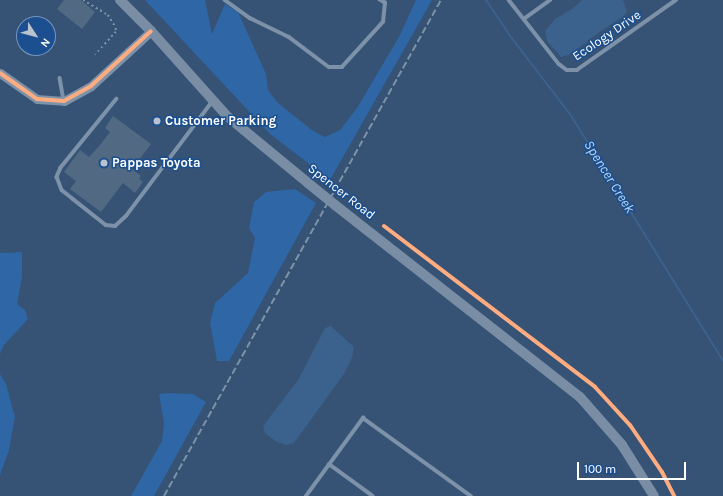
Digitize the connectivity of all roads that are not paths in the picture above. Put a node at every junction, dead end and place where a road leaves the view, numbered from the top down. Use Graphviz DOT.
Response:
graph roads {
  1 [pos="120,0"];
  2 [pos="225,0"];
  3 [pos="380,0"];
  4 [pos="509,0"];
  5 [pos="550,0"];
  6 [pos="676,0"];
  7 [pos="524,19"];
  8 [pos="152,31"];
  9 [pos="0,73"];
  10 [pos="60,78"];
  11 [pos="117,99"];
  12 [pos="64,101"];
  13 [pos="213,101"];
  14 [pos="330,464"];
  15 [pos="306,496"];
  16 [pos="373,496"];
  17 [pos="471,496"];
  18 [pos="654,496"];
  1 -- 8 [label="main road, Spencer Road"];
  2 -- 3 [label="lane"];
  4 -- 7 [label="lane"];
  5 -- 7 [label="lane"];
  6 -- 7 [label="lane, Ecology Drive"];
  8 -- 12 [label="street"];
  8 -- 13 [label="main road, Spencer Road"];
  9 -- 12 [label="street"];
  10 -- 12 [label="lane"];
  11 -- 13 [label="lane"];
  13 -- 18 [label="main road, Spencer Road, bridge"];
  14 -- 15 [label="lane"];
  14 -- 16 [label="lane"];
  14 -- 17 [label="lane"];
}
